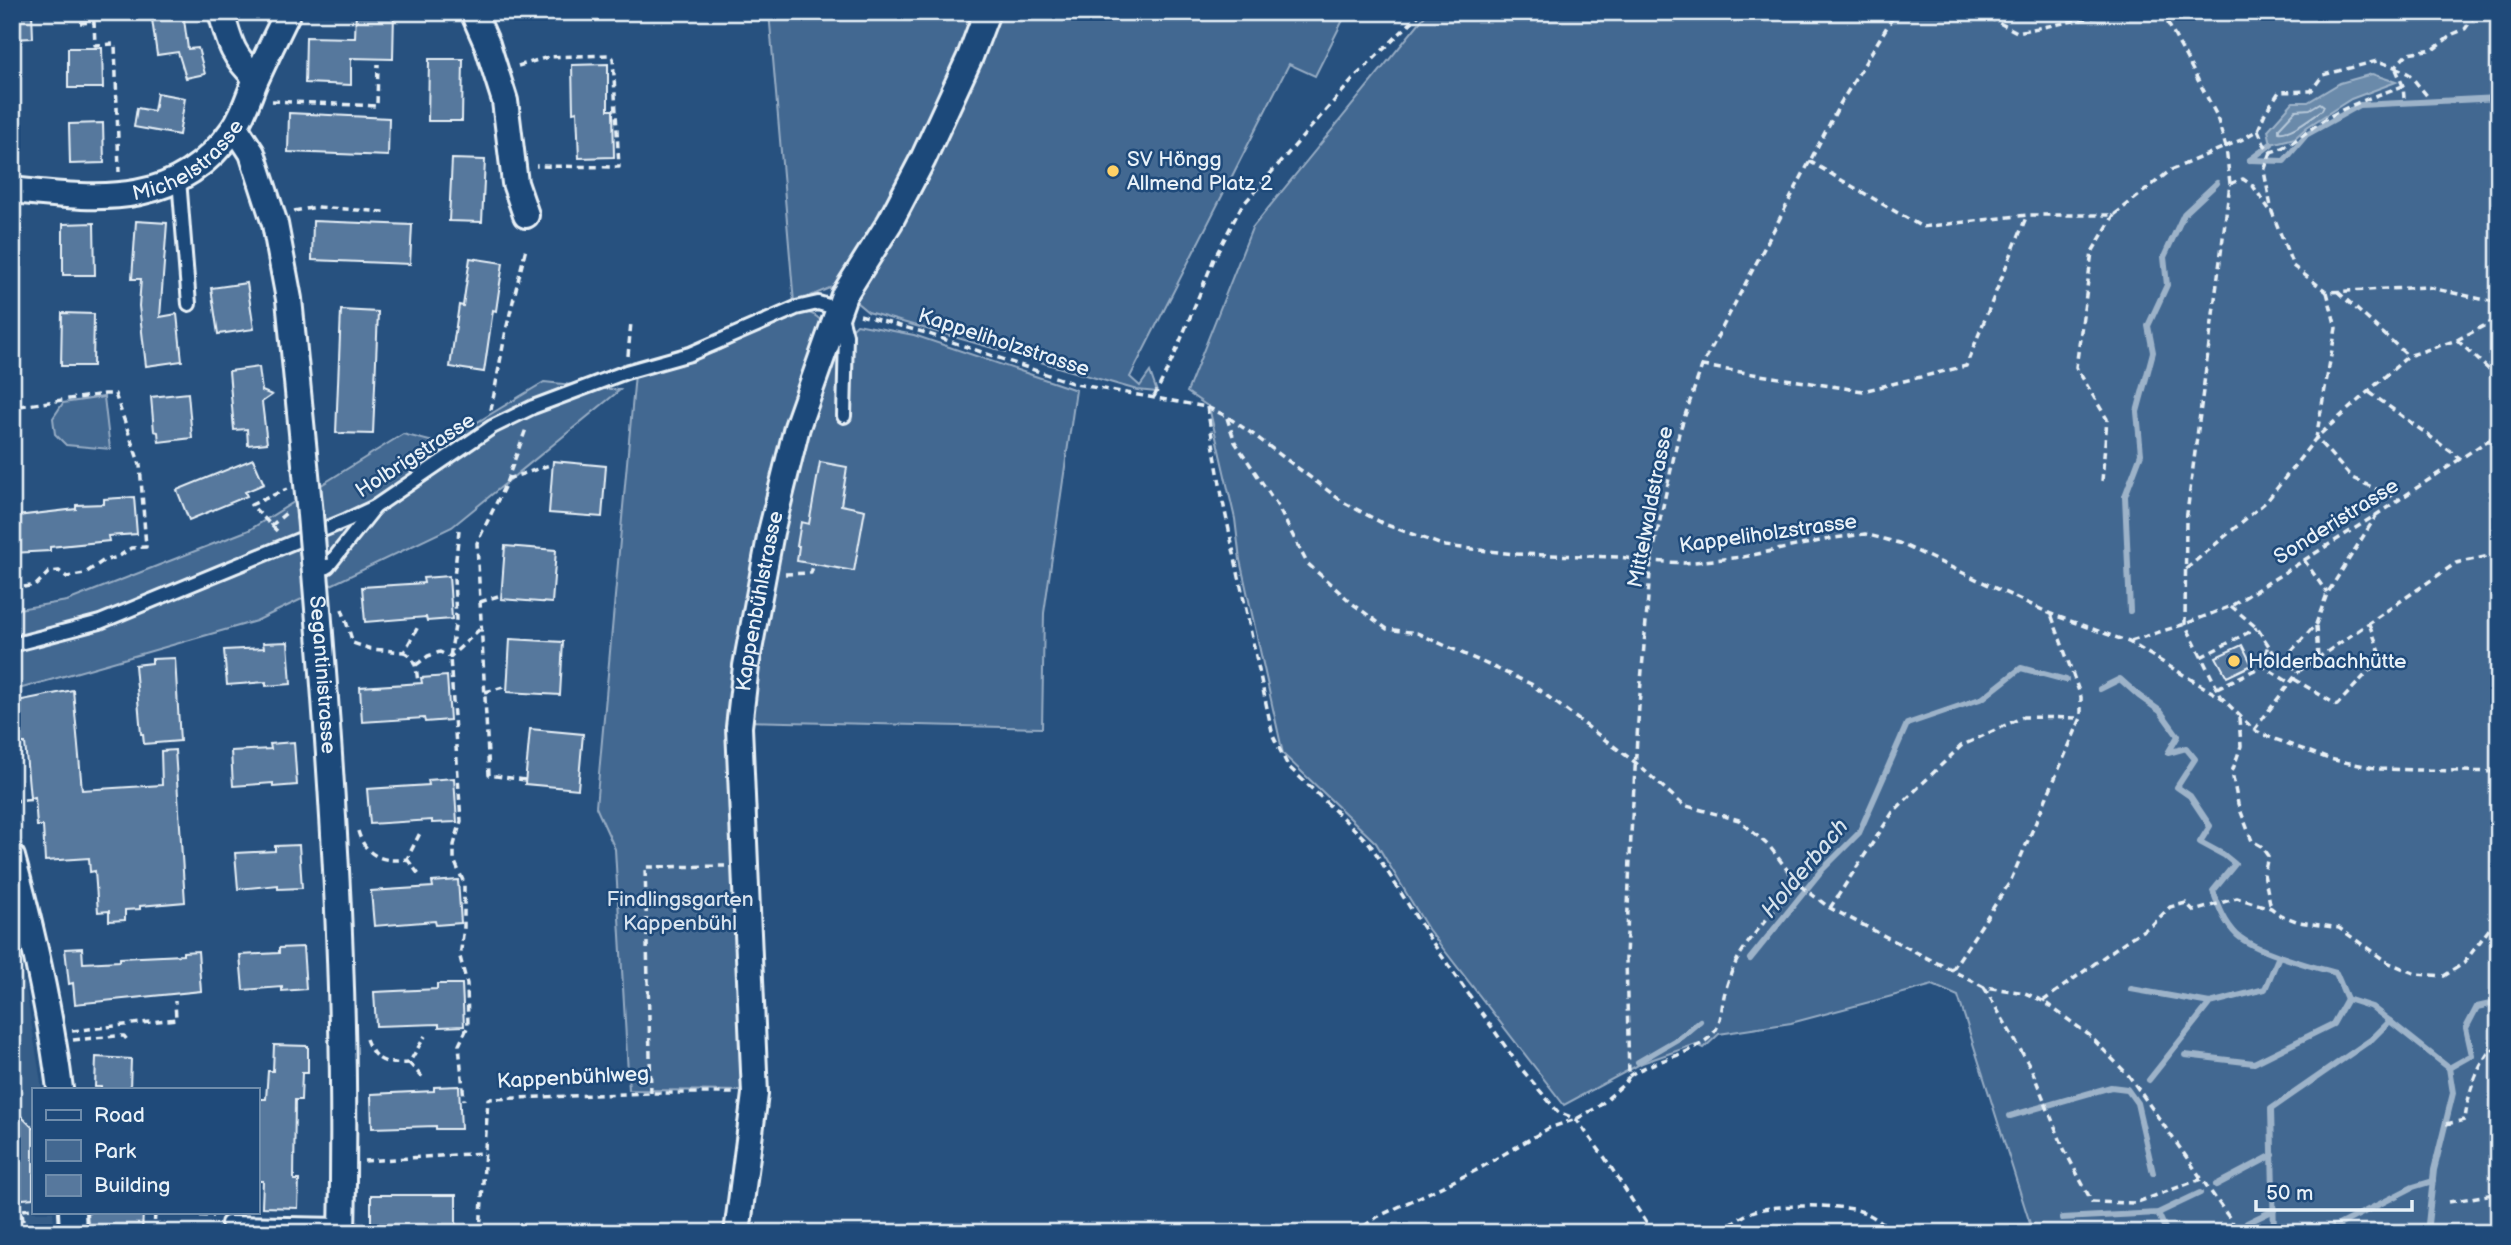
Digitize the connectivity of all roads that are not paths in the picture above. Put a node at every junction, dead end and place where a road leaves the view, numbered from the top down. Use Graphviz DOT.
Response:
graph roads {
  1 [pos="221,12"];
  2 [pos="288,12"];
  3 [pos="473,12"];
  4 [pos="987,12"];
  5 [pos="260,90"];
  6 [pos="235,127"];
  7 [pos="179,178"];
  8 [pos="12,190"];
  9 [pos="526,215"];
  10 [pos="189,304"];
  11 [pos="839,309"];
  12 [pos="844,416"];
  13 [pos="375,507"];
  14 [pos="314,568"];
  15 [pos="12,645"];
  16 [pos="12,857"];
  17 [pos="60,1088"];
  18 [pos="72,1214"];
  19 [pos="224,1220"];
  20 [pos="342,1229"];
  21 [pos="74,1233"];
  22 [pos="737,1233"];
  1 -- 5 [label="street"];
  2 -- 5 [label="street, Michelstrasse"];
  3 -- 9 [label="street"];
  4 -- 11 [label="street, Kappenbühlstrasse"];
  5 -- 6 [label="street, Michelstrasse"];
  6 -- 7 [label="street, Michelstrasse"];
  6 -- 14 [label="street, Segantinistrasse, bridge"];
  7 -- 8 [label="street, Michelstrasse"];
  7 -- 10 [label="lane"];
  11 -- 12 [label="lane"];
  11 -- 13 [label="lane, Holbrigstrasse"];
  11 -- 22 [label="street, Kappenbühlstrasse"];
  13 -- 14 [label="lane"];
  13 -- 15 [label="lane, Holbrigstrasse"];
  14 -- 20 [label="street, Segantinistrasse"];
  16 -- 17 [label="street"];
  18 -- 21 [label="street"];
  19 -- 20 [label="lane"];
}
